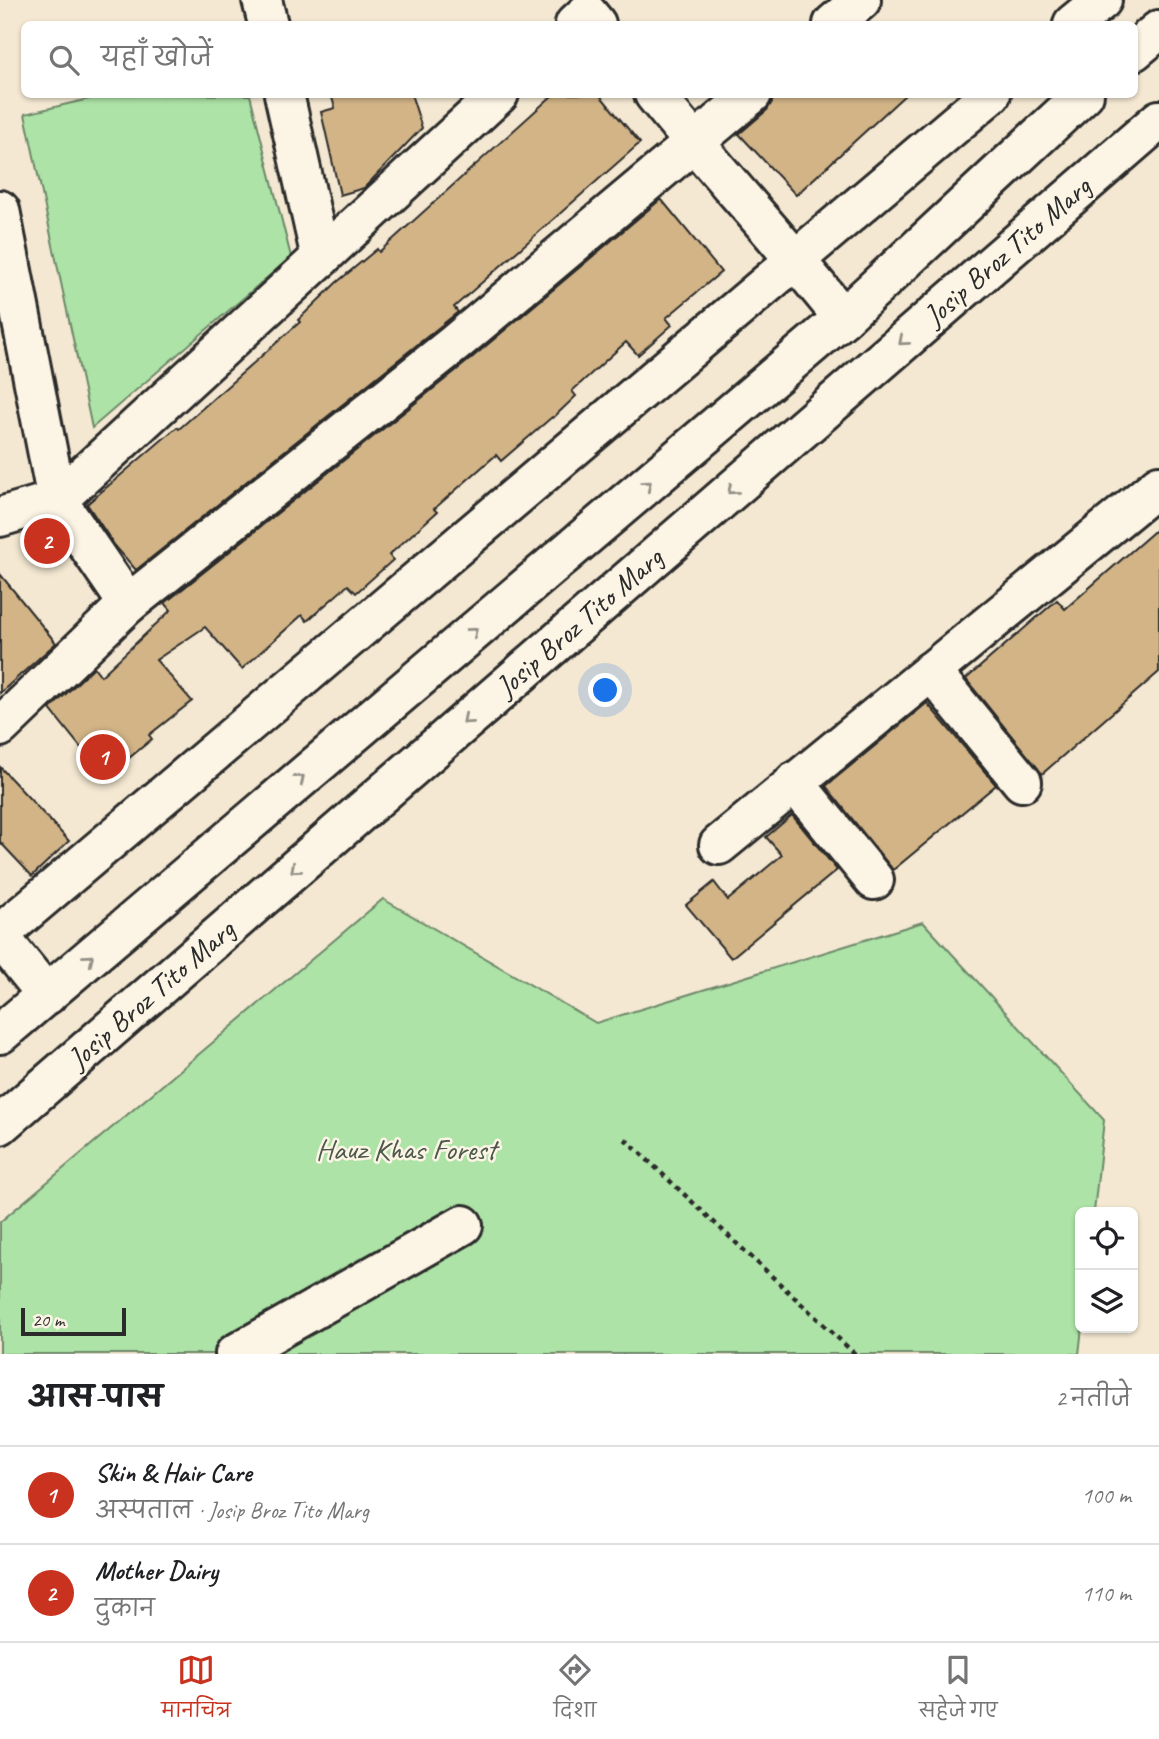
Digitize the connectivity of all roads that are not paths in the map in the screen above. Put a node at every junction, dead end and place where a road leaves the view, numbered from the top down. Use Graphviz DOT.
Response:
graph roads {
  1 [pos="262,0"];
  2 [pos="861,0"];
  3 [pos="1102,0"];
  4 [pos="267,21"];
  5 [pos="836,21"];
  6 [pos="1077,21"];
  7 [pos="1159,30"];
  8 [pos="1138,48"];
  9 [pos="285,98"];
  10 [pos="495,98"];
  11 [pos="656,98"];
  12 [pos="748,98"];
  13 [pos="986,98"];
  14 [pos="1080,98"];
  15 [pos="1156,131"];
  16 [pos="695,145"];
  17 [pos="0,210"];
  18 [pos="321,258"];
  19 [pos="796,260"];
  20 [pos="843,318"];
  21 [pos="1159,485"];
  22 [pos="57,500"];
  23 [pos="0,517"];
  24 [pos="128,604"];
  25 [pos="931,671"];
  26 [pos="0,727"];
  27 [pos="794,782"];
  28 [pos="1022,782"];
  29 [pos="719,845"];
  30 [pos="874,880"];
  31 [pos="0,935"];
  32 [pos="47,995"];
  33 [pos="0,1034"];
  34 [pos="0,1125"];
  35 [pos="463,1224"];
  36 [pos="235,1354"];
  1 -- 4 [label="street"];
  2 -- 5 [label="street"];
  3 -- 6 [label="street"];
  7 -- 8 [label="street"];
  9 -- 18 [label="street"];
  10 -- 18 [label="street"];
  11 -- 16 [label="street"];
  12 -- 16 [label="street"];
  13 -- 19 [label="street"];
  14 -- 20 [label="street, Josip Broz Tito Marg"];
  15 -- 34 [label="street, Josip Broz Tito Marg, one-way"];
  16 -- 19 [label="street"];
  16 -- 24 [label="street"];
  17 -- 22 [label="street"];
  18 -- 22 [label="street"];
  19 -- 20 [label="street"];
  19 -- 31 [label="street"];
  32 -- 20 [label="street, Josip Broz Tito Marg, one-way"];
  21 -- 25 [label="street"];
  22 -- 23 [label="street"];
  22 -- 24 [label="street"];
  24 -- 26 [label="street"];
  25 -- 27 [label="street"];
  25 -- 28 [label="street"];
  27 -- 29 [label="street"];
  27 -- 30 [label="street"];
  31 -- 32 [label="street"];
  32 -- 33 [label="street, Josip Broz Tito Marg"];
  35 -- 36 [label="street"];
}
